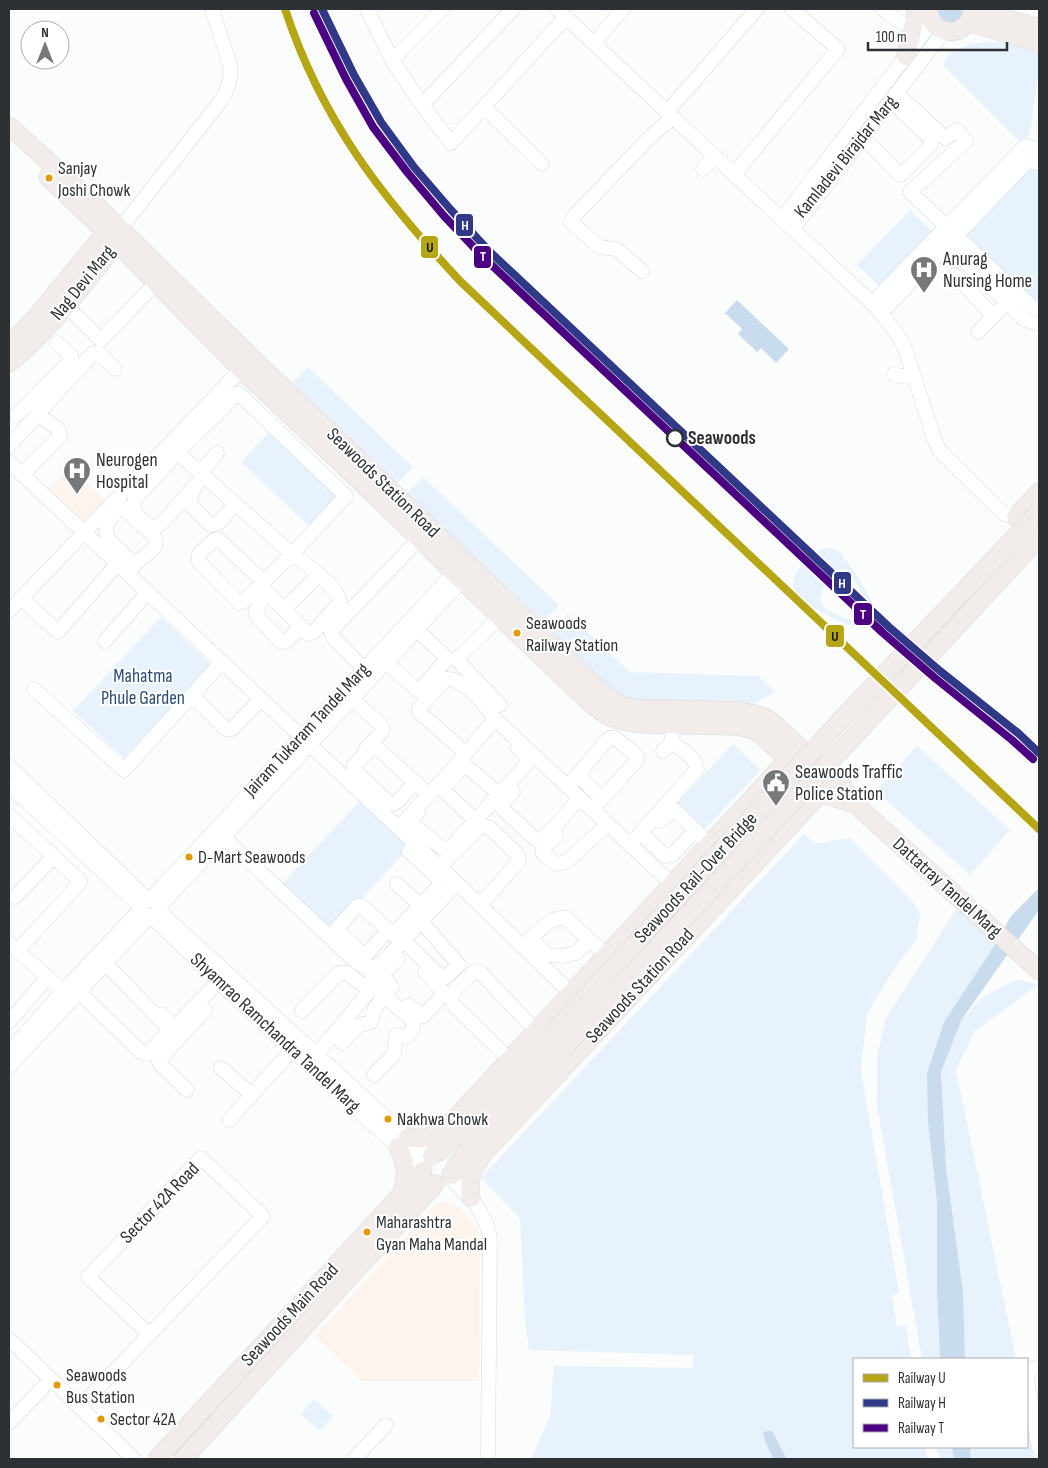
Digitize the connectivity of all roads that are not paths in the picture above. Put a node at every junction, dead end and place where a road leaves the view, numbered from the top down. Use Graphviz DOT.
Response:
graph roads {
  1 [pos="212,9"];
  2 [pos="367,9"];
  3 [pos="513,9"];
  4 [pos="623,9"];
  5 [pos="757,9"];
  6 [pos="792,9"];
  7 [pos="883,9"];
  8 [pos="917,9"];
  9 [pos="437,11"];
  10 [pos="561,13"];
  11 [pos="970,16"];
  12 [pos="934,21"];
  13 [pos="1039,28"];
  14 [pos="913,30"];
  15 [pos="594,43"];
  16 [pos="1039,43"];
  17 [pos="906,56"];
  18 [pos="392,60"];
  19 [pos="894,97"];
  20 [pos="422,105"];
  21 [pos="484,107"];
  22 [pos="670,114"];
  23 [pos="9,126"];
  24 [pos="863,137"];
  25 [pos="9,141"];
  26 [pos="1025,146"];
  27 [pos="1039,149"];
  28 [pos="715,156"];
  29 [pos="1034,162"];
  30 [pos="542,164"];
  31 [pos="703,169"];
  32 [pos="734,174"];
  33 [pos="788,217"];
  34 [pos="114,235"];
  35 [pos="947,235"];
  36 [pos="642,271"];
  37 [pos="955,275"];
  38 [pos="156,283"];
  39 [pos="1007,302"];
  40 [pos="881,303"];
  41 [pos="65,305"];
  42 [pos="1039,309"];
  43 [pos="993,316"];
  44 [pos="1039,324"];
  45 [pos="978,332"];
  46 [pos="57,343"];
  47 [pos="9,344"];
  48 [pos="9,363"];
  49 [pos="76,364"];
  50 [pos="247,364"];
  51 [pos="115,369"];
  52 [pos="912,371"];
  53 [pos="895,374"];
  54 [pos="13,411"];
  55 [pos="38,414"];
  56 [pos="28,425"];
  57 [pos="9,446"];
  58 [pos="174,449"];
  59 [pos="217,453"];
  60 [pos="9,462"];
  61 [pos="31,472"];
  62 [pos="366,477"];
  63 [pos="199,478"];
  64 [pos="1039,492"];
  65 [pos="346,496"];
  66 [pos="119,503"];
  67 [pos="235,504"];
  68 [pos="1039,512"];
  69 [pos="1016,517"];
  70 [pos="84,533"];
  71 [pos="1039,538"];
  72 [pos="419,539"];
  73 [pos="292,554"];
  74 [pos="126,567"];
  75 [pos="463,571"];
  76 [pos="319,575"];
  77 [pos="264,586"];
  78 [pos="148,592"];
  79 [pos="21,598"];
  80 [pos="284,609"];
  81 [pos="9,611"];
  82 [pos="500,618"];
  83 [pos="301,626"];
  84 [pos="416,629"];
  85 [pos="105,642"];
  86 [pos="222,662"];
  87 [pos="386,662"];
  88 [pos="364,669"];
  89 [pos="34,689"];
  90 [pos="192,695"];
  91 [pos="261,699"];
  92 [pos="352,699"];
  93 [pos="495,709"];
  94 [pos="669,739"];
  95 [pos="305,741"];
  96 [pos="794,753"];
  97 [pos="466,759"];
  98 [pos="541,762"];
  99 [pos="9,766"];
  100 [pos="342,775"];
  101 [pos="578,775"];
  102 [pos="416,782"];
  103 [pos="828,784"];
  104 [pos="9,785"];
  105 [pos="567,787"];
  106 [pos="365,788"];
  107 [pos="436,792"];
  108 [pos="499,794"];
  109 [pos="602,799"];
  110 [pos="586,804"];
  111 [pos="855,804"];
  112 [pos="9,815"];
  113 [pos="475,820"];
  114 [pos="608,824"];
  115 [pos="398,828"];
  116 [pos="696,830"];
  117 [pos="219,833"];
  118 [pos="646,837"];
  119 [pos="710,844"];
  120 [pos="632,847"];
  121 [pos="409,851"];
  122 [pos="53,856"];
  123 [pos="440,866"];
  124 [pos="457,883"];
  125 [pos="397,884"];
  126 [pos="672,884"];
  127 [pos="15,897"];
  128 [pos="365,900"];
  129 [pos="480,905"];
  130 [pos="150,908"];
  131 [pos="423,913"];
  132 [pos="332,933"];
  133 [pos="400,939"];
  134 [pos="589,940"];
  135 [pos="527,943"];
  136 [pos="13,947"];
  137 [pos="606,955"];
  138 [pos="106,962"];
  139 [pos="1035,967"];
  140 [pos="369,968"];
  141 [pos="47,978"];
  142 [pos="222,984"];
  143 [pos="372,987"];
  144 [pos="388,992"];
  145 [pos="571,993"];
  146 [pos="71,994"];
  147 [pos="409,1004"];
  148 [pos="302,1011"];
  149 [pos="9,1022"];
  150 [pos="536,1031"];
  151 [pos="561,1038"];
  152 [pos="342,1043"];
  153 [pos="292,1050"];
  154 [pos="9,1052"];
  155 [pos="317,1054"];
  156 [pos="510,1060"];
  157 [pos="9,1067"];
  158 [pos="222,1068"];
  159 [pos="374,1075"];
  160 [pos="188,1090"];
  161 [pos="252,1095"];
  162 [pos="229,1120"];
  163 [pos="449,1125"];
  164 [pos="403,1142"];
  165 [pos="482,1155"];
  166 [pos="437,1168"];
  167 [pos="401,1196"];
  168 [pos="471,1198"];
  169 [pos="150,1335"];
  170 [pos="9,1339"];
  171 [pos="50,1379"];
  172 [pos="1028,1385"];
  173 [pos="80,1407"];
  174 [pos="9,1423"];
  175 [pos="386,1425"];
  176 [pos="1037,1428"];
  177 [pos="1039,1448"];
  178 [pos="134,1459"];
  179 [pos="157,1459"];
  180 [pos="184,1459"];
  181 [pos="354,1459"];
  182 [pos="488,1459"];
  1 -- 34 [label="street"];
  2 -- 18 [label="street"];
  3 -- 20 [label="street"];
  4 -- 15 [label="street"];
  5 -- 22 [label="street"];
  6 -- 32 [label="street"];
  7 -- 14 [label="street"];
  8 -- 14 [label="main road"];
  9 -- 18 [label="street"];
  10 -- 15 [label="street"];
  10 -- 21 [label="street"];
  11 -- 12 [label="main road"];
  11 -- 13 [label="main road"];
  11 -- 16 [label="main road"];
  12 -- 17 [label="street, Kamladevi Birajdar Marg"];
  12 -- 19 [label="street, Kamladevi Birajdar Marg"];
  14 -- 17 [label="main road"];
  15 -- 22 [label="street"];
  17 -- 33 [label="street, Kamladevi Birajdar Marg"];
  18 -- 20 [label="street"];
  19 -- 24 [label="street, Kamladevi Birajdar Marg"];
  19 -- 24 [label="street"];
  19 -- 35 [label="street"];
  20 -- 21 [label="street"];
  21 -- 30 [label="street"];
  22 -- 28 [label="street"];
  22 -- 36 [label="street"];
  23 -- 34 [label="main road, Seawoods Station Road"];
  24 -- 33 [label="street, Kamladevi Birajdar Marg"];
  25 -- 34 [label="main road, Seawoods Station Road"];
  26 -- 27 [label="street"];
  26 -- 29 [label="street"];
  26 -- 35 [label="street"];
  28 -- 31 [label="street"];
  28 -- 32 [label="street"];
  29 -- 35 [label="street"];
  32 -- 33 [label="street"];
  33 -- 40 [label="street"];
  34 -- 38 [label="main road, Seawoods Station Road"];
  34 -- 41 [label="main road, Nag Devi Marg"];
  34 -- 47 [label="main road, Nag Devi Marg"];
  34 -- 50 [label="main road, Seawoods Station Road"];
  35 -- 39 [label="street"];
  35 -- 40 [label="street"];
  35 -- 42 [label="street"];
  37 -- 43 [label="street"];
  38 -- 41 [label="street"];
  38 -- 50 [label="main road, Seawoods Station Road"];
  39 -- 43 [label="street"];
  39 -- 44 [label="street"];
  40 -- 52 [label="street"];
  40 -- 69 [label="street"];
  41 -- 48 [label="main road, Nag Devi Marg"];
  43 -- 45 [label="street"];
  46 -- 49 [label="street"];
  49 -- 51 [label="street"];
  49 -- 54 [label="street"];
  49 -- 55 [label="street"];
  50 -- 58 [label="street"];
  50 -- 62 [label="main road, Seawoods Station Road"];
  52 -- 53 [label="street"];
  52 -- 69 [label="street"];
  54 -- 56 [label="street"];
  55 -- 56 [label="street"];
  55 -- 61 [label="street"];
  56 -- 57 [label="street"];
  58 -- 63 [label="street"];
  58 -- 63 [label="street"];
  58 -- 65 [label="street"];
  58 -- 66 [label="street"];
  59 -- 63 [label="street"];
  60 -- 61 [label="street"];
  61 -- 70 [label="street"];
  62 -- 65 [label="street"];
  62 -- 72 [label="main road, Seawoods Station Road"];
  62 -- 75 [label="main road, Seawoods Station Road"];
  63 -- 67 [label="street"];
  63 -- 67 [label="street"];
  64 -- 69 [label="main road"];
  65 -- 73 [label="street"];
  66 -- 70 [label="street"];
  66 -- 74 [label="street"];
  66 -- 74 [label="street"];
  67 -- 73 [label="street"];
  68 -- 151 [label="main road, Seawoods Rail-Over Bridge, bridge"];
  69 -- 71 [label="street"];
  70 -- 74 [label="street"];
  70 -- 79 [label="street"];
  71 -- 151 [label="main road, Seawoods Rail-Over Bridge, bridge"];
  72 -- 75 [label="main road, Seawoods Station Road"];
  72 -- 88 [label="street"];
  73 -- 76 [label="street"];
  73 -- 77 [label="street"];
  74 -- 78 [label="street"];
  74 -- 79 [label="street"];
  75 -- 82 [label="main road, Seawoods Station Road"];
  75 -- 84 [label="street, Jairam Tukaram Tandel Marg"];
  75 -- 88 [label="street, Jairam Tukaram Tandel Marg"];
  75 -- 96 [label="main road, Seawoods Station Road"];
  76 -- 80 [label="street"];
  76 -- 83 [label="street"];
  77 -- 77 [label="street"];
  77 -- 80 [label="street"];
  77 -- 83 [label="street"];
  78 -- 85 [label="street"];
  78 -- 86 [label="street"];
  79 -- 81 [label="street"];
  80 -- 83 [label="street"];
  82 -- 93 [label="street"];
  82 -- 94 [label="main road, Seawoods Station Road"];
  84 -- 87 [label="street, Jairam Tukaram Tandel Marg"];
  84 -- 87 [label="street"];
  86 -- 90 [label="street"];
  86 -- 91 [label="street"];
  87 -- 92 [label="street, Jairam Tukaram Tandel Marg"];
  88 -- 95 [label="street, Jairam Tukaram Tandel Marg"];
  89 -- 90 [label="street"];
  90 -- 91 [label="street"];
  91 -- 95 [label="street"];
  92 -- 95 [label="street, Jairam Tukaram Tandel Marg"];
  92 -- 100 [label="street"];
  93 -- 97 [label="street"];
  93 -- 97 [label="street"];
  93 -- 98 [label="street"];
  94 -- 96 [label="main road, Seawoods Station Road"];
  94 -- 120 [label="street"];
  95 -- 100 [label="street"];
  95 -- 117 [label="street, Jairam Tukaram Tandel Marg"];
  96 -- 103 [label="main road, Seawoods Station Road"];
  96 -- 119 [label="main road"];
  97 -- 107 [label="street"];
  97 -- 108 [label="street"];
  97 -- 108 [label="street"];
  98 -- 105 [label="street"];
  98 -- 110 [label="street"];
  99 -- 130 [label="street, Shyamrao Ramchandra Tandel Marg"];
  100 -- 106 [label="street"];
  101 -- 105 [label="street"];
  101 -- 109 [label="street"];
  101 -- 109 [label="street"];
  102 -- 106 [label="street"];
  102 -- 106 [label="street"];
  102 -- 107 [label="street"];
  103 -- 111 [label="main road, Seawoods Station Road"];
  103 -- 165 [label="main road, Seawoods Station Road"];
  104 -- 130 [label="street, Shyamrao Ramchandra Tandel Marg"];
  105 -- 110 [label="street"];
  106 -- 115 [label="street"];
  107 -- 113 [label="street"];
  107 -- 113 [label="street"];
  107 -- 115 [label="street"];
  108 -- 113 [label="street"];
  109 -- 110 [label="street"];
  110 -- 114 [label="street"];
  110 -- 114 [label="street"];
  111 -- 139 [label="main road, Dattatray Tandel Marg"];
  112 -- 122 [label="street"];
  114 -- 120 [label="street"];
  115 -- 123 [label="street"];
  116 -- 118 [label="street"];
  116 -- 118 [label="street"];
  116 -- 119 [label="street"];
  117 -- 130 [label="street, Jairam Tukaram Tandel Marg"];
  117 -- 132 [label="street"];
  118 -- 120 [label="street"];
  119 -- 126 [label="main road"];
  120 -- 126 [label="street"];
  121 -- 131 [label="street"];
  122 -- 127 [label="street"];
  122 -- 136 [label="street"];
  123 -- 124 [label="street"];
  123 -- 129 [label="street"];
  124 -- 129 [label="street"];
  124 -- 131 [label="street"];
  125 -- 131 [label="street"];
  126 -- 137 [label="main road"];
  128 -- 133 [label="street"];
  129 -- 135 [label="street"];
  130 -- 138 [label="street, Jairam Tukaram Tandel Marg"];
  130 -- 142 [label="street, Shyamrao Ramchandra Tandel Marg"];
  130 -- 146 [label="street, Jairam Tukaram Tandel Marg"];
  130 -- 155 [label="street, Shyamrao Ramchandra Tandel Marg"];
  131 -- 133 [label="street"];
  131 -- 133 [label="street"];
  132 -- 133 [label="street"];
  132 -- 133 [label="street"];
  132 -- 140 [label="street"];
  133 -- 140 [label="street"];
  133 -- 144 [label="street"];
  133 -- 147 [label="street"];
  134 -- 135 [label="street"];
  134 -- 135 [label="street"];
  134 -- 137 [label="street"];
  135 -- 145 [label="street"];
  136 -- 141 [label="street"];
  137 -- 145 [label="main road"];
  138 -- 142 [label="street"];
  138 -- 146 [label="street, Jairam Tukaram Tandel Marg"];
  138 -- 146 [label="street"];
  140 -- 143 [label="street"];
  141 -- 146 [label="street"];
  141 -- 149 [label="street"];
  142 -- 153 [label="street, Shyamrao Ramchandra Tandel Marg"];
  142 -- 160 [label="street"];
  143 -- 144 [label="street"];
  143 -- 148 [label="street"];
  143 -- 155 [label="street"];
  144 -- 152 [label="street"];
  144 -- 159 [label="street"];
  145 -- 150 [label="main road"];
  146 -- 154 [label="street, Jairam Tukaram Tandel Marg"];
  146 -- 157 [label="street, Jairam Tukaram Tandel Marg"];
  150 -- 156 [label="main road"];
  150 -- 156 [label="street"];
  151 -- 166 [label="main road, Seawoods Rail-Over Bridge"];
  153 -- 161 [label="street"];
  153 -- 164 [label="street, Shyamrao Ramchandra Tandel Marg"];
  155 -- 164 [label="street, Shyamrao Ramchandra Tandel Marg"];
  156 -- 163 [label="main road"];
  158 -- 161 [label="street"];
  161 -- 162 [label="street"];
  163 -- 164 [label="main road"];
  163 -- 166 [label="main road"];
  164 -- 166 [label="street, Shyamrao Ramchandra Tandel Marg"];
  164 -- 167 [label="main road"];
  165 -- 166 [label="main road, Seawoods Station Road"];
  165 -- 168 [label="main road"];
  166 -- 167 [label="main road, Seawoods Main Road"];
  166 -- 168 [label="street, Shyamrao Ramchandra Tandel Marg"];
  166 -- 180 [label="main road, Seawoods Main Road"];
  167 -- 179 [label="main road, Seawoods Main Road"];
  168 -- 182 [label="street, Shyamrao Ramchandra Tandel Marg"];
  169 -- 169 [label="street, Sector 42A Road"];
  169 -- 173 [label="street, Sector 42A Road"];
  170 -- 171 [label="street"];
  171 -- 173 [label="street"];
  171 -- 174 [label="street"];
  172 -- 176 [label="street"];
  173 -- 178 [label="street"];
  175 -- 181 [label="street"];
  176 -- 177 [label="street"];
}
